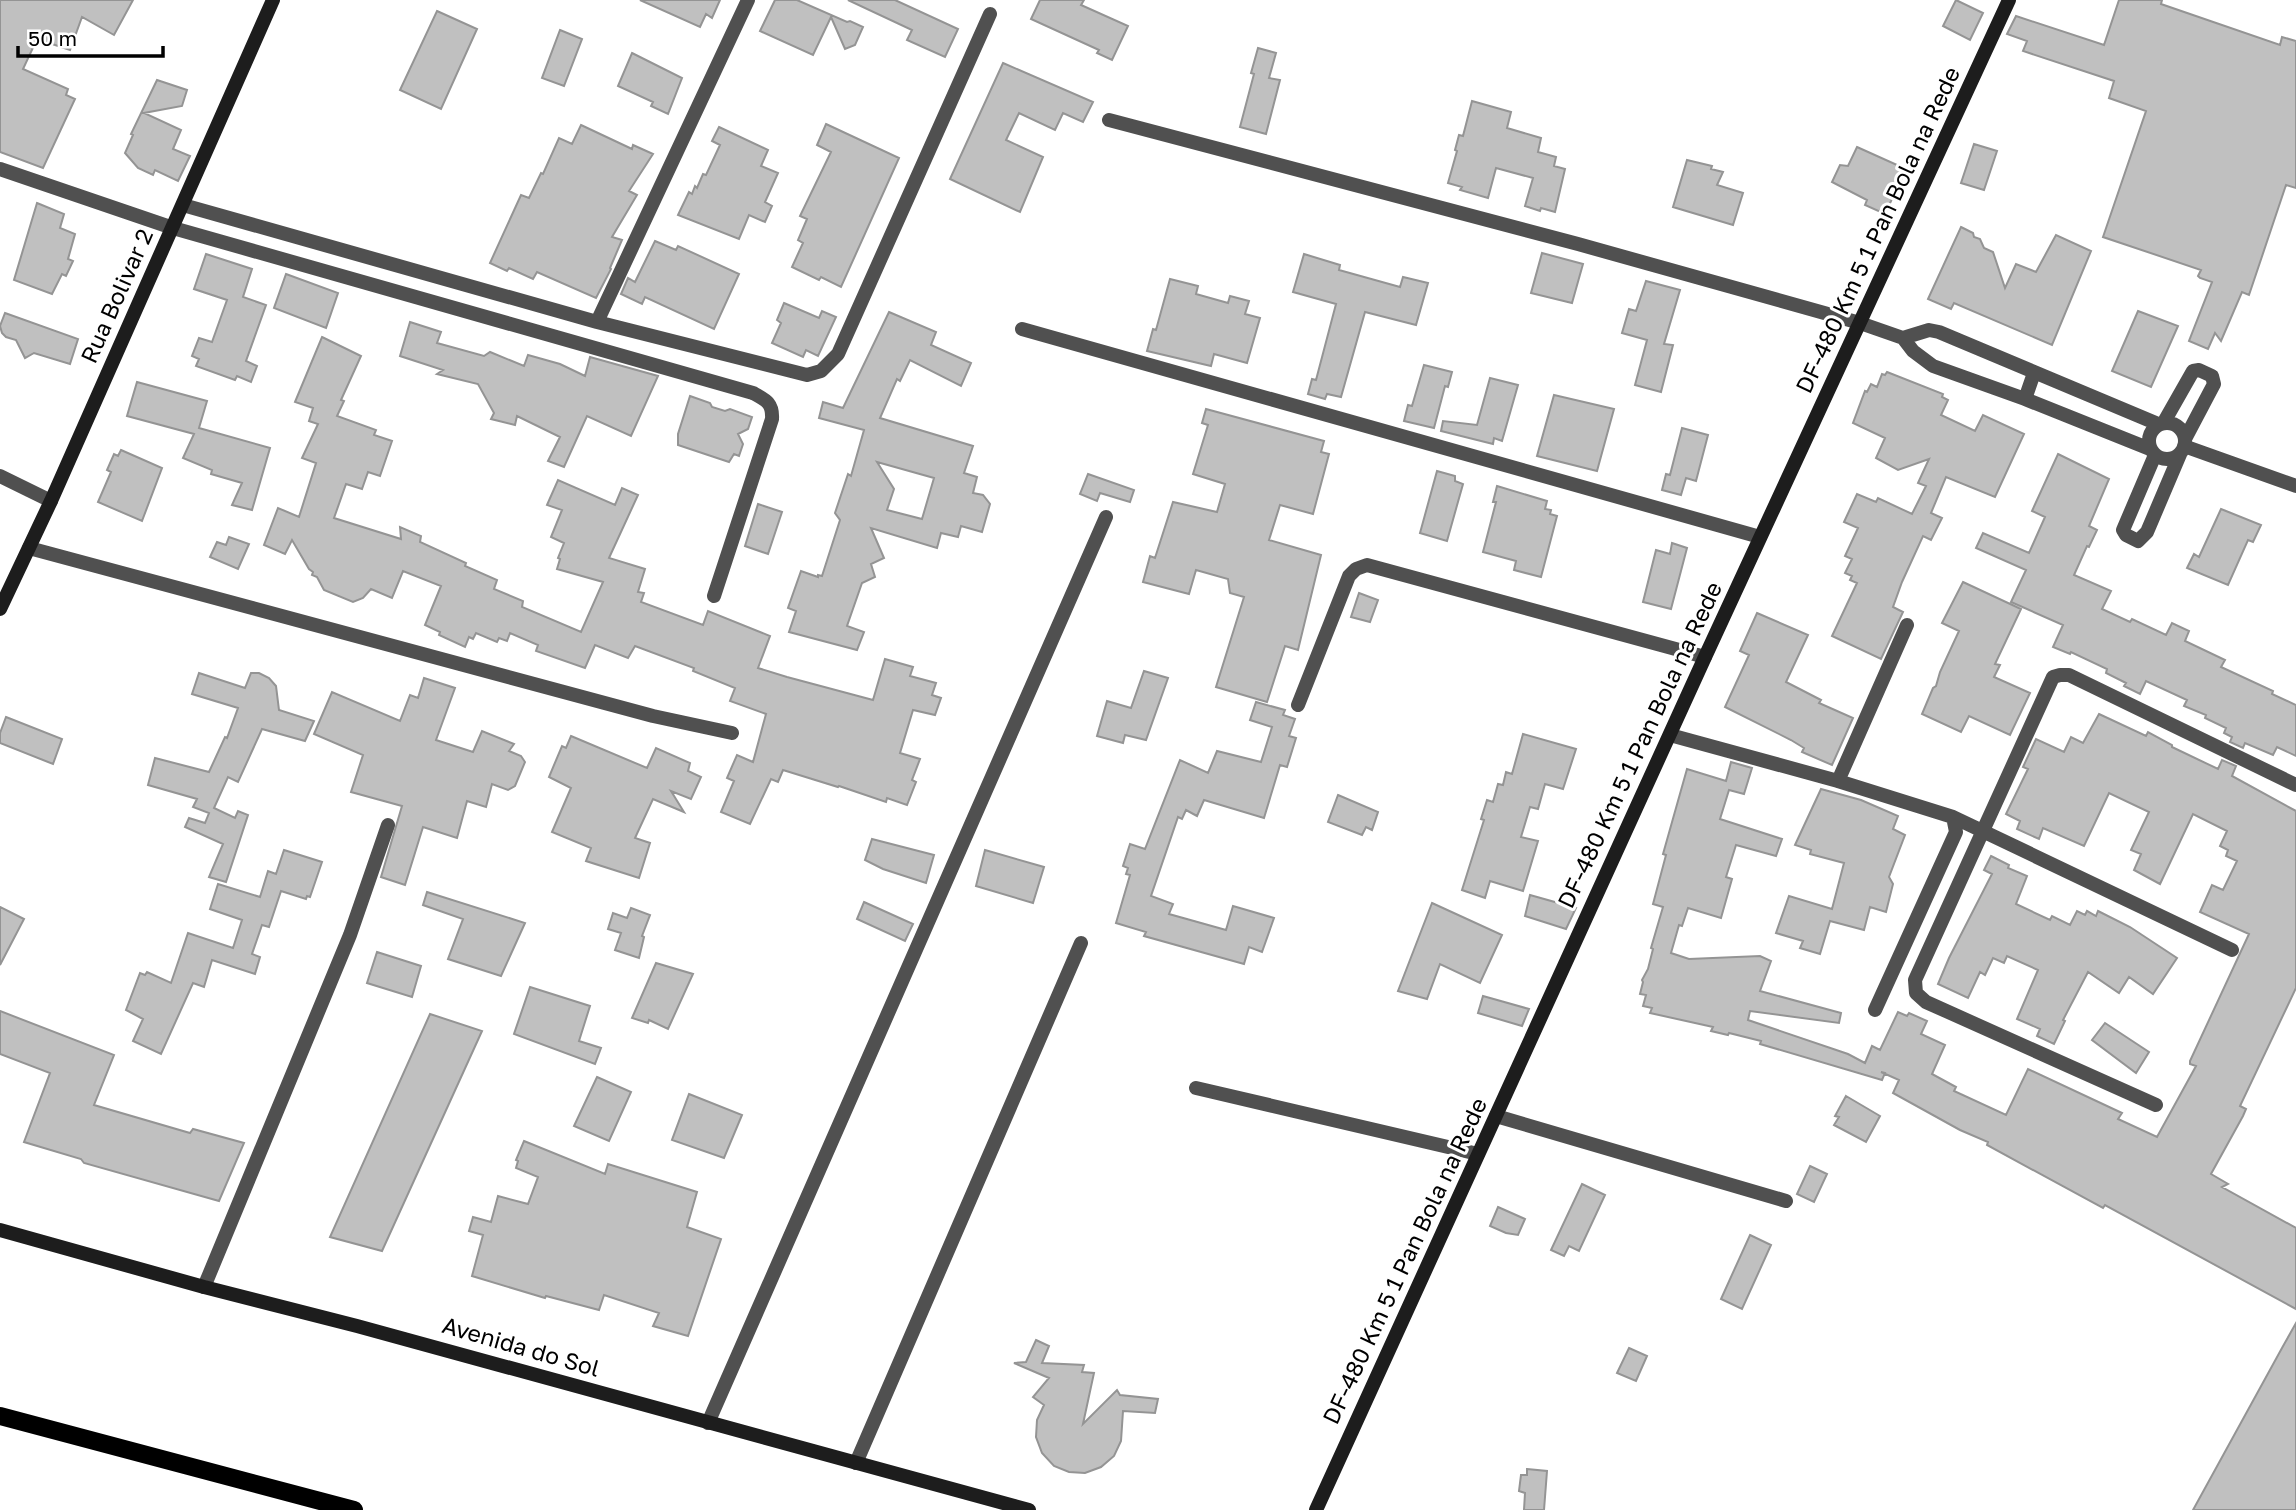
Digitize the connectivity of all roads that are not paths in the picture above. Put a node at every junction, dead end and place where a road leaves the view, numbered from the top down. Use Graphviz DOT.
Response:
graph roads {
  1 [pos="273,0"];
  2 [pos="748,0"];
  3 [pos="2009,0"];
  4 [pos="990,14"];
  5 [pos="1109,120"];
  6 [pos="0,169"];
  7 [pos="183,205"];
  8 [pos="173,228"];
  9 [pos="597,322"];
  10 [pos="1860,323"];
  11 [pos="1022,330"];
  12 [pos="1903,338"];
  13 [pos="2034,373"];
  14 [pos="2025,399"];
  15 [pos="2161,423"];
  16 [pos="2183,446"];
  17 [pos="2153,452"];
  18 [pos="0,476"];
  19 [pos="2296,486"];
  20 [pos="51,501"];
  21 [pos="1107,517"];
  22 [pos="1760,537"];
  23 [pos="29,548"];
  24 [pos="4,589"];
  25 [pos="714,596"];
  26 [pos="0,609"];
  27 [pos="1907,625"];
  28 [pos="1705,657"];
  29 [pos="1298,705"];
  30 [pos="732,733"];
  31 [pos="1670,735"];
  32 [pos="1838,781"];
  33 [pos="2296,785"];
  34 [pos="1953,817"];
  35 [pos="387,825"];
  36 [pos="1983,829"];
  37 [pos="1081,943"];
  38 [pos="2232,950"];
  39 [pos="1875,1010"];
  40 [pos="1196,1088"];
  41 [pos="2156,1105"];
  42 [pos="1496,1116"];
  43 [pos="1478,1154"];
  44 [pos="1786,1201"];
  45 [pos="0,1230"];
  46 [pos="204,1287"];
  47 [pos="0,1416"];
  48 [pos="708,1423"];
  49 [pos="856,1463"];
  50 [pos="354,1510"];
  51 [pos="1029,1510"];
  52 [pos="1316,1510"];
  1 -- 7 [label="street, Rua Bolivar 2"];
  2 -- 9 [label="street"];
  3 -- 10 [label="street, DF-480 Km 5 1 Pan Bola na Rede"];
  4 -- 9 [label="street"];
  5 -- 10 [label="street"];
  6 -- 8 [label="street"];
  7 -- 8 [label="street, Rua Bolivar 2"];
  7 -- 9 [label="street"];
  8 -- 20 [label="street, Rua Bolivar 2"];
  8 -- 25 [label="street"];
  10 -- 12 [label="street"];
  10 -- 22 [label="street, DF-480 Km 5 1 Pan Bola na Rede"];
  11 -- 22 [label="street"];
  12 -- 13 [label="street"];
  12 -- 14 [label="street"];
  13 -- 14 [label="street"];
  13 -- 15 [label="street"];
  14 -- 17 [label="street"];
  15 -- 16 [label="street"];
  15 -- 16 [label="street"];
  15 -- 17 [label="street"];
  16 -- 17 [label="street"];
  16 -- 17 [label="street"];
  16 -- 19 [label="street"];
  18 -- 20 [label="street"];
  20 -- 23 [label="street, Rua Bolivar 2"];
  21 -- 48 [label="street"];
  22 -- 28 [label="street, DF-480 Km 5 1 Pan Bola na Rede"];
  23 -- 24 [label="street, Rua Bolivar 2"];
  23 -- 30 [label="street"];
  24 -- 26 [label="street, Rua Bolivar 2"];
  27 -- 32 [label="street"];
  28 -- 29 [label="street"];
  28 -- 31 [label="street, DF-480 Km 5 1 Pan Bola na Rede"];
  31 -- 32 [label="street"];
  31 -- 42 [label="street, DF-480 Km 5 1 Pan Bola na Rede"];
  32 -- 34 [label="street"];
  33 -- 36 [label="street"];
  34 -- 36 [label="street"];
  34 -- 39 [label="street"];
  35 -- 46 [label="street"];
  36 -- 38 [label="street"];
  36 -- 41 [label="street"];
  37 -- 49 [label="street"];
  40 -- 43 [label="street"];
  42 -- 43 [label="street, DF-480 Km 5 1 Pan Bola na Rede"];
  42 -- 44 [label="street"];
  43 -- 52 [label="street, DF-480 Km 5 1 Pan Bola na Rede"];
  45 -- 46 [label="street, Avenida do Sol"];
  46 -- 48 [label="street, Avenida do Sol"];
  47 -- 50 [label="main road"];
  48 -- 49 [label="street, Avenida do Sol"];
  49 -- 51 [label="street, Avenida do Sol"];
}
